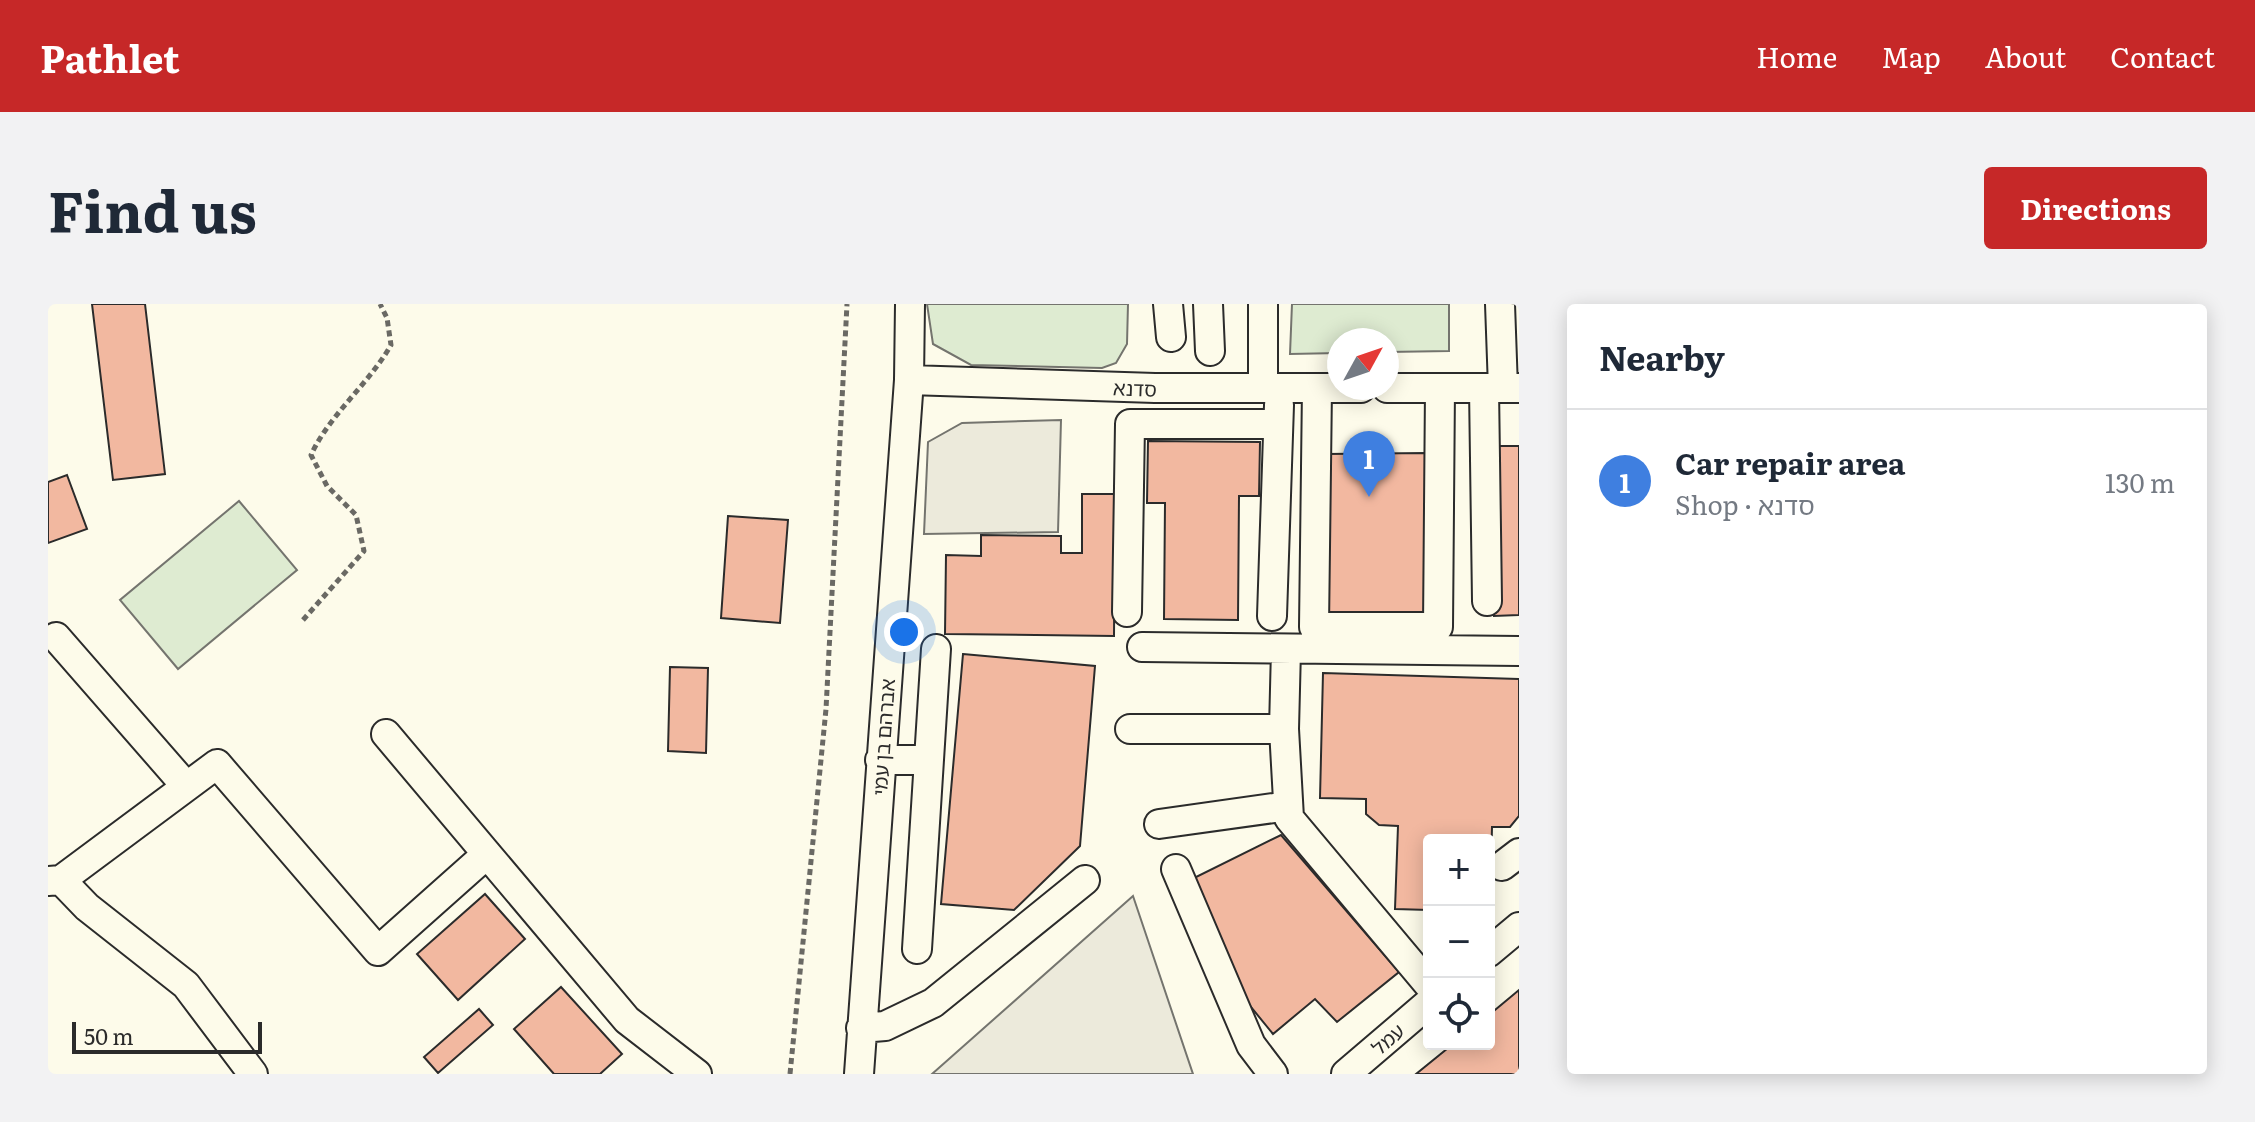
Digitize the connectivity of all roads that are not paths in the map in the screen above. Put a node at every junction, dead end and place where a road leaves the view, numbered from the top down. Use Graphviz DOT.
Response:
graph roads {
  1 [pos="910,304"];
  2 [pos="1168,304"];
  3 [pos="1208,304"];
  4 [pos="1263,304"];
  5 [pos="1507,317"];
  6 [pos="1171,337"];
  7 [pos="1210,351"];
  8 [pos="909,380"];
  9 [pos="1271,388"];
  10 [pos="1317,388"];
  11 [pos="1327,388"];
  12 [pos="1399,388"];
  13 [pos="1440,388"];
  14 [pos="1502,388"];
  15 [pos="1278,424"];
  16 [pos="1487,601"];
  17 [pos="1127,612"];
  18 [pos="1272,616"];
  19 [pos="56,637"];
  20 [pos="1142,647"];
  21 [pos="936,649"];
  22 [pos="1286,649"];
  23 [pos="1519,651"];
  24 [pos="1130,729"];
  25 [pos="1284,729"];
  26 [pos="386,734"];
  27 [pos="880,760"];
  28 [pos="929,760"];
  29 [pos="186,786"];
  30 [pos="1288,806"];
  31 [pos="1159,824"];
  32 [pos="487,854"];
  33 [pos="1176,869"];
  34 [pos="54,880"];
  35 [pos="1085,880"];
  36 [pos="1519,927"];
  37 [pos="1495,947"];
  38 [pos="917,949"];
  39 [pos="1423,978"];
  40 [pos="1423,1008"];
  41 [pos="861,1028"];
  42 [pos="253,1074"];
  43 [pos="697,1074"];
  44 [pos="859,1074"];
  45 [pos="1273,1074"];
  46 [pos="1346,1074"];
  1 -- 8 [label="street, אברהם בן עמי"];
  2 -- 6 [label="street"];
  3 -- 7 [label="street"];
  4 -- 9 [label="street"];
  5 -- 14 [label="street"];
  8 -- 9 [label="street, סדנא"];
  8 -- 27 [label="street, אברהם בן עמי"];
  9 -- 10 [label="street, סדנא"];
  9 -- 15 [label="street"];
  10 -- 11 [label="street, סדנא"];
  10 -- 13 [label="street"];
  12 -- 13 [label="street"];
  13 -- 14 [label="street"];
  14 -- 16 [label="street"];
  15 -- 17 [label="street"];
  15 -- 18 [label="street"];
  19 -- 29 [label="street"];
  20 -- 22 [label="street"];
  21 -- 28 [label="street"];
  22 -- 23 [label="street"];
  22 -- 25 [label="street"];
  24 -- 25 [label="street"];
  25 -- 30 [label="street"];
  26 -- 32 [label="street"];
  27 -- 28 [label="street"];
  27 -- 41 [label="street, אברהם בן עמי"];
  28 -- 38 [label="street"];
  29 -- 32 [label="street"];
  29 -- 34 [label="street"];
  30 -- 31 [label="street"];
  30 -- 39 [label="street"];
  32 -- 43 [label="street"];
  33 -- 45 [label="street"];
  34 -- 42 [label="street"];
  35 -- 41 [label="street"];
  36 -- 37 [label="street"];
  40 -- 46 [label="street, עמל"];
  41 -- 44 [label="street, אברהם בן עמי"];
}
